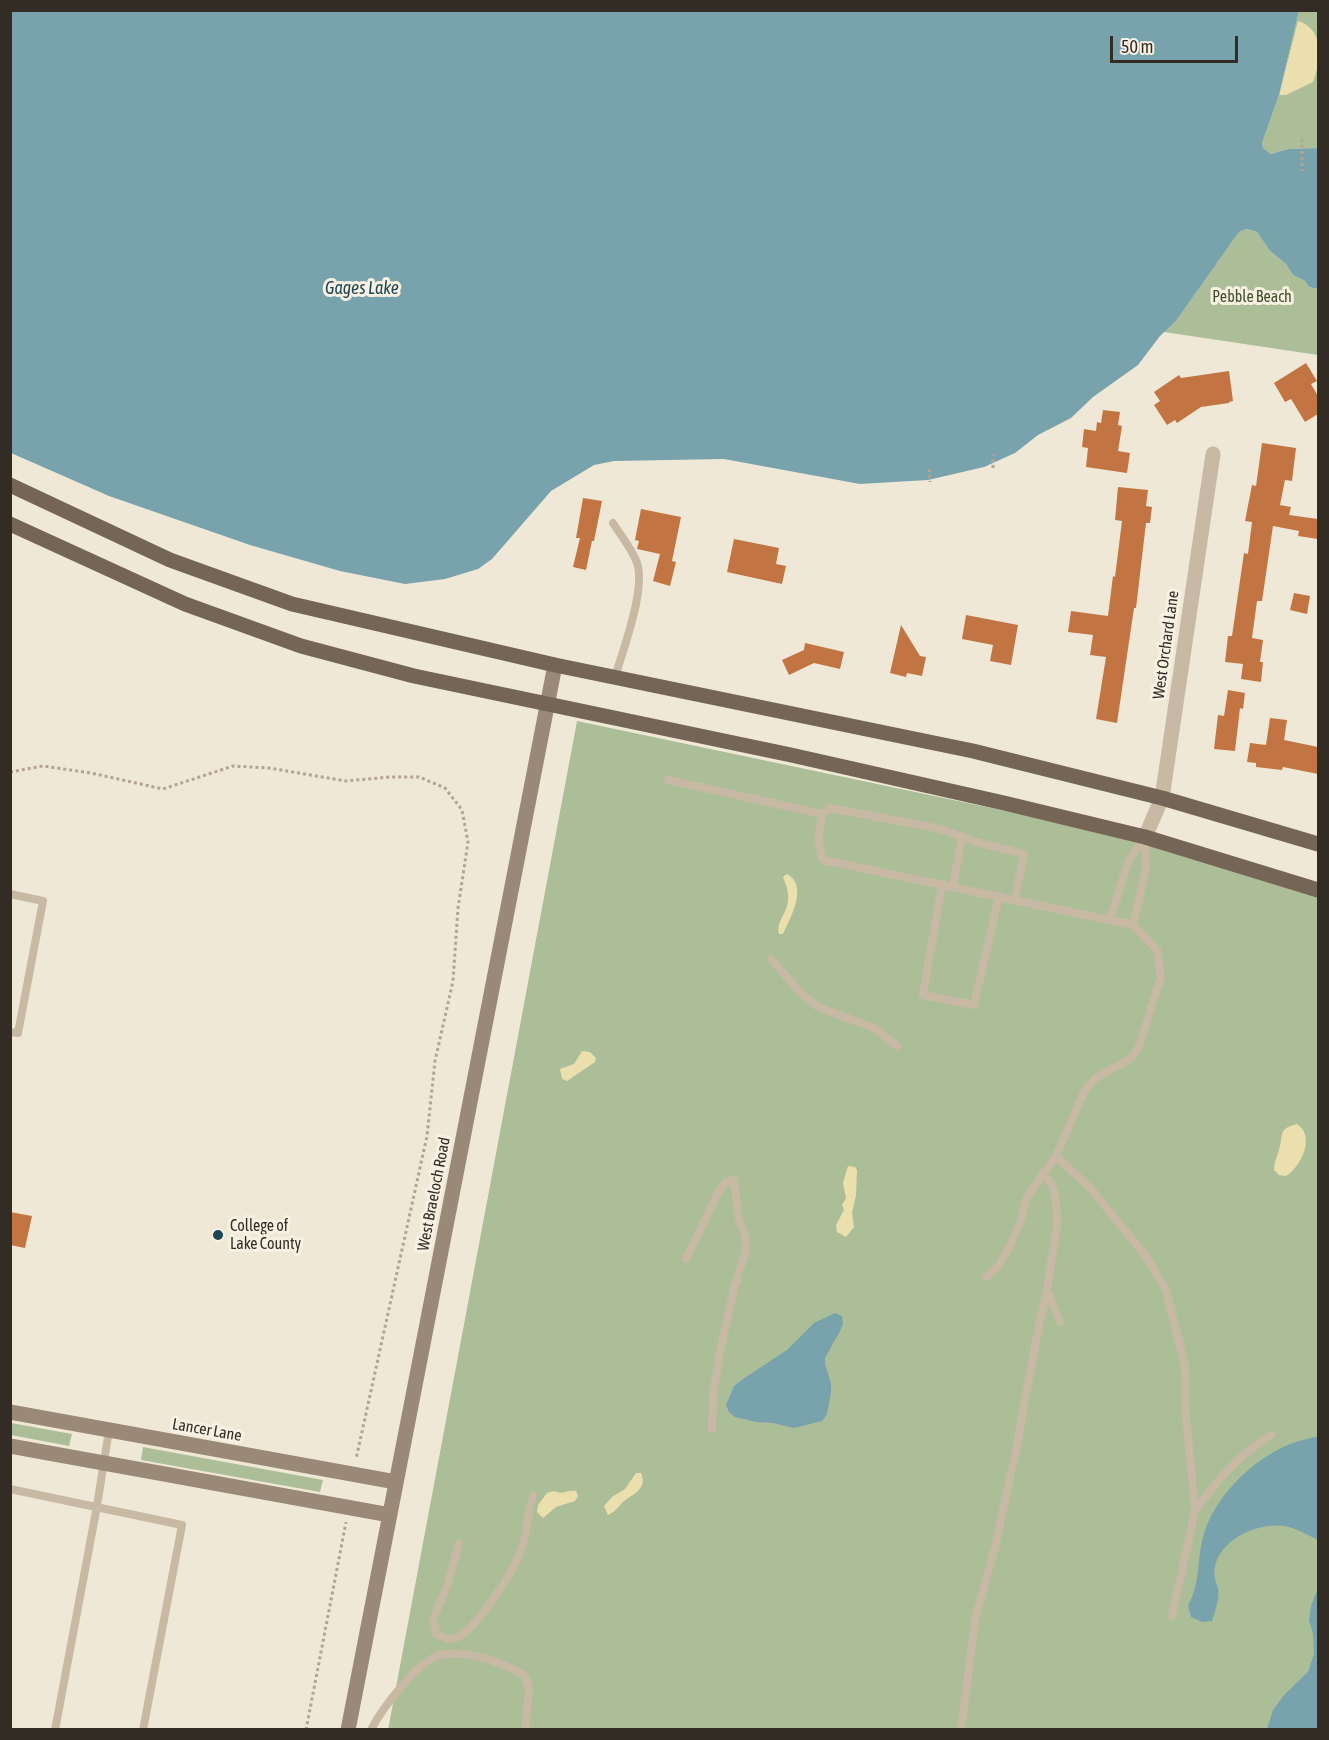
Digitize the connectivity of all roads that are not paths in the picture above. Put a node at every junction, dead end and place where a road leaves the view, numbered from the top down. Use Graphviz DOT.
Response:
graph roads {
  1 [pos="1213,454"];
  2 [pos="10,485"];
  3 [pos="613,523"];
  4 [pos="10,524"];
  5 [pos="555,665"];
  6 [pos="615,677"];
  7 [pos="548,705"];
  8 [pos="668,780"];
  9 [pos="1162,798"];
  10 [pos="822,814"];
  11 [pos="962,837"];
  12 [pos="1145,837"];
  13 [pos="1318,844"];
  14 [pos="942,884"];
  15 [pos="953,886"];
  16 [pos="1318,890"];
  17 [pos="10,894"];
  18 [pos="999,896"];
  19 [pos="1015,899"];
  20 [pos="1110,919"];
  21 [pos="1133,925"];
  22 [pos="771,959"];
  23 [pos="10,1032"];
  24 [pos="897,1046"];
  25 [pos="1056,1156"];
  26 [pos="1043,1173"];
  27 [pos="686,1259"];
  28 [pos="986,1277"];
  29 [pos="1047,1289"];
  30 [pos="1060,1322"];
  31 [pos="10,1412"];
  32 [pos="712,1429"];
  33 [pos="110,1430"];
  34 [pos="1270,1435"];
  35 [pos="10,1446"];
  36 [pos="105,1463"];
  37 [pos="396,1482"];
  38 [pos="10,1489"];
  39 [pos="533,1496"];
  40 [pos="97,1506"];
  41 [pos="1195,1511"];
  42 [pos="390,1515"];
  43 [pos="459,1544"];
  44 [pos="1172,1616"];
  45 [pos="55,1730"];
  46 [pos="143,1730"];
  47 [pos="348,1730"];
  48 [pos="371,1730"];
  49 [pos="525,1730"];
  50 [pos="961,1730"];
  1 -- 9 [label="street, West Orchard Lane"];
  2 -- 5 [label="main road"];
  3 -- 6 [label="lane"];
  4 -- 7 [label="main road"];
  5 -- 6 [label="main road"];
  5 -- 7 [label="street, West Braeloch Road"];
  6 -- 9 [label="main road"];
  7 -- 12 [label="main road"];
  7 -- 37 [label="street, West Braeloch Road"];
  8 -- 10 [label="lane"];
  9 -- 12 [label="street, West Orchard Lane"];
  9 -- 13 [label="main road"];
  10 -- 11 [label="lane"];
  10 -- 14 [label="lane"];
  11 -- 15 [label="lane"];
  11 -- 19 [label="lane"];
  12 -- 16 [label="main road"];
  12 -- 20 [label="lane"];
  12 -- 21 [label="lane"];
  14 -- 15 [label="lane"];
  14 -- 18 [label="lane"];
  15 -- 18 [label="lane"];
  17 -- 23 [label="lane"];
  18 -- 19 [label="lane"];
  19 -- 20 [label="lane"];
  20 -- 21 [label="lane"];
  21 -- 25 [label="lane"];
  22 -- 24 [label="lane"];
  25 -- 26 [label="lane"];
  25 -- 41 [label="lane"];
  26 -- 28 [label="lane"];
  26 -- 29 [label="lane"];
  27 -- 32 [label="lane"];
  29 -- 30 [label="lane"];
  29 -- 50 [label="lane"];
  31 -- 33 [label="street, Lancer Lane"];
  33 -- 36 [label="lane"];
  33 -- 37 [label="street, Lancer Lane"];
  34 -- 41 [label="lane"];
  35 -- 36 [label="street"];
  36 -- 40 [label="lane"];
  36 -- 42 [label="street"];
  37 -- 42 [label="street, West Braeloch Road"];
  38 -- 40 [label="lane"];
  39 -- 43 [label="lane"];
  40 -- 45 [label="lane"];
  40 -- 46 [label="lane"];
  41 -- 44 [label="lane"];
  42 -- 47 [label="street, West Braeloch Road"];
  48 -- 49 [label="lane"];
}
